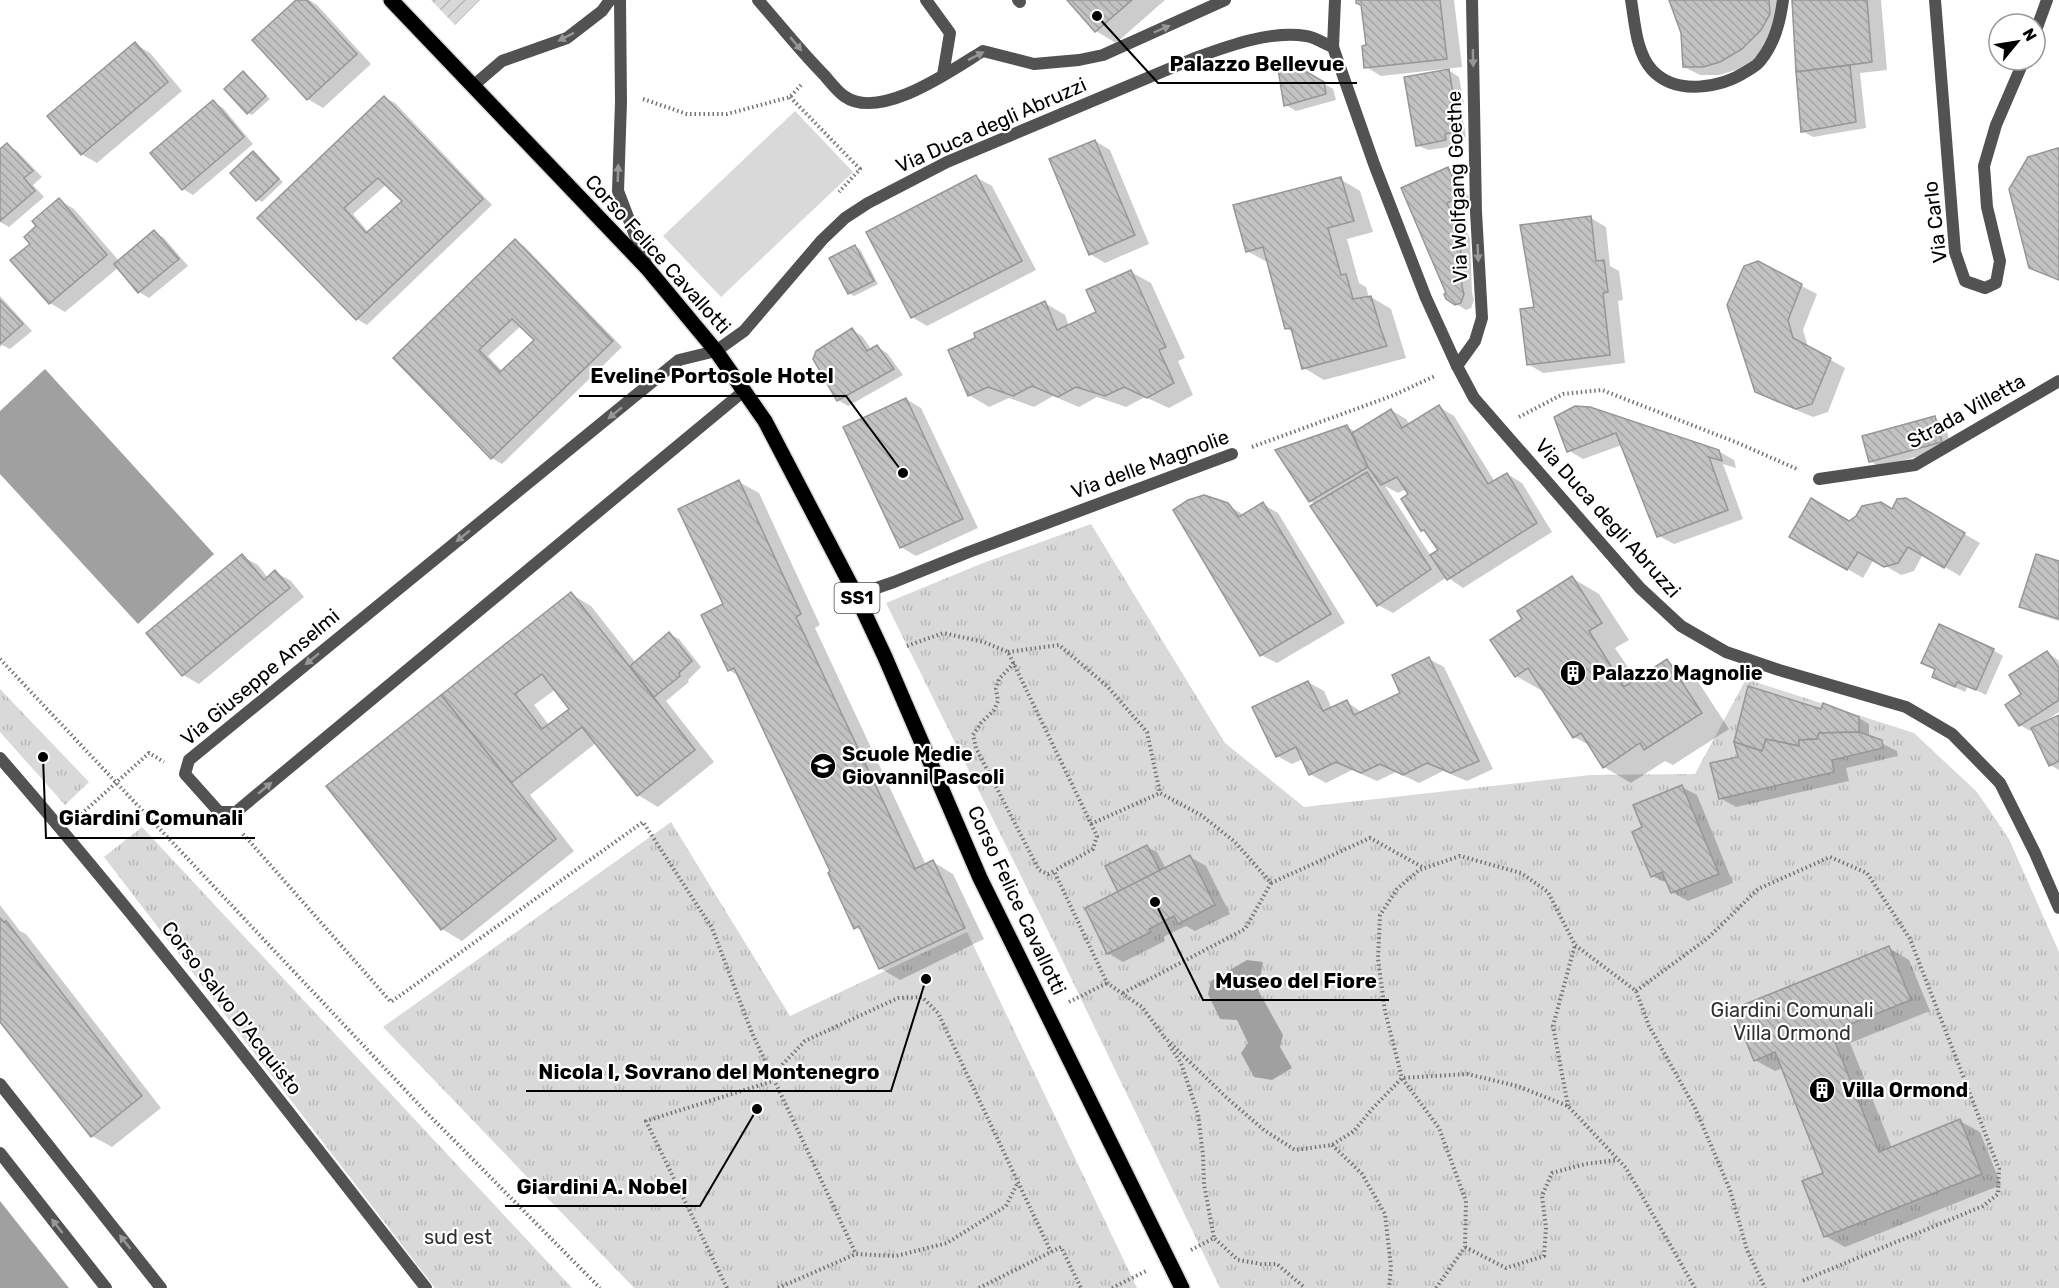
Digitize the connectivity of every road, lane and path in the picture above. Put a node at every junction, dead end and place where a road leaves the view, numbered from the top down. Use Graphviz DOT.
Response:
graph roads {
  1 [pos="391,0"];
  2 [pos="610,0"];
  3 [pos="620,0"];
  4 [pos="758,0"];
  5 [pos="926,0"];
  6 [pos="1225,0"];
  7 [pos="1335,0"];
  8 [pos="1472,0"];
  9 [pos="1631,0"];
  10 [pos="1783,0"];
  11 [pos="1935,0"];
  12 [pos="1333,47"];
  13 [pos="816,68"];
  14 [pos="2019,72"];
  15 [pos="943,75"];
  16 [pos="474,85"];
  17 [pos="790,97"];
  18 [pos="621,102"];
  19 [pos="845,218"];
  20 [pos="647,268"];
  21 [pos="716,351"];
  22 [pos="1456,366"];
  23 [pos="2059,381"];
  24 [pos="745,390"];
  25 [pos="1500,427"];
  26 [pos="1232,454"];
  27 [pos="1819,479"];
  28 [pos="856,595"];
  29 [pos="1008,652"];
  30 [pos="885,657"];
  31 [pos="0,659"];
  32 [pos="1014,663"];
  33 [pos="0,758"];
  34 [pos="185,774"];
  35 [pos="117,782"];
  36 [pos="1160,793"];
  37 [pos="225,812"];
  38 [pos="1091,824"];
  39 [pos="63,830"];
  40 [pos="1424,868"];
  41 [pos="1054,872"];
  42 [pos="1270,883"];
  43 [pos="2059,908"];
  44 [pos="1575,945"];
  45 [pos="1107,983"];
  46 [pos="1636,991"];
  47 [pos="1123,993"];
  48 [pos="1047,1013"];
  49 [pos="1164,1037"];
  50 [pos="1402,1078"];
  51 [pos="773,1081"];
  52 [pos="0,1084"];
  53 [pos="1568,1106"];
  54 [pos="1332,1145"];
  55 [pos="0,1153"];
  56 [pos="1618,1160"];
  57 [pos="1018,1182"];
  58 [pos="1214,1238"];
  59 [pos="1465,1247"];
  60 [pos="1051,1252"];
  61 [pos="856,1254"];
  62 [pos="1169,1261"];
  63 [pos="1802,1281"];
  64 [pos="106,1288"];
  65 [pos="161,1288"];
  66 [pos="426,1288"];
  67 [pos="600,1288"];
  68 [pos="727,1288"];
  69 [pos="778,1288"];
  70 [pos="979,1288"];
  71 [pos="1081,1288"];
  72 [pos="1112,1288"];
  73 [pos="1182,1288"];
  74 [pos="1305,1288"];
  75 [pos="1389,1288"];
  76 [pos="1436,1288"];
  77 [pos="1695,1288"];
  78 [pos="1765,1288"];
  1 -- 16 [label="main road, Corso Felice Cavallotti / SS1"];
  2 -- 16 [label="street, one-way"];
  3 -- 18 [label="street"];
  4 -- 13 [label="street, one-way"];
  5 -- 15 [label="street"];
  15 -- 6 [label="street, one-way"];
  7 -- 12 [label="street, Via Duca degli Abruzzi"];
  8 -- 22 [label="street, Via Wolfgang Goethe, one-way"];
  9 -- 10 [label="street"];
  11 -- 14 [label="street, Via Carlo"];
  12 -- 19 [label="street, Via Duca degli Abruzzi"];
  12 -- 22 [label="street, Via Duca degli Abruzzi"];
  13 -- 15 [label="street"];
  13 -- 17 [label="path"];
  16 -- 20 [label="main road, Corso Felice Cavallotti / SS1"];
  17 -- 18 [label="path"];
  17 -- 19 [label="path"];
  20 -- 18 [label="street, one-way"];
  19 -- 21 [label="street, Via Duca degli Abruzzi"];
  20 -- 21 [label="main road, Corso Felice Cavallotti / SS1"];
  21 -- 24 [label="main road, Corso Felice Cavallotti / SS1"];
  21 -- 34 [label="street, Via Giuseppe Anselmi, one-way"];
  22 -- 25 [label="street, Via Duca degli Abruzzi"];
  22 -- 26 [label="path, Via delle Magnolie"];
  23 -- 27 [label="street, Strada Villetta"];
  24 -- 28 [label="main road, Corso Felice Cavallotti / SS1"];
  37 -- 24 [label="street, one-way"];
  25 -- 27 [label="path"];
  25 -- 43 [label="street, Via Duca degli Abruzzi"];
  26 -- 28 [label="street, Via delle Magnolie"];
  28 -- 30 [label="main road, Corso Felice Cavallotti / SS1"];
  29 -- 30 [label="path"];
  29 -- 32 [label="path"];
  29 -- 36 [label="path"];
  30 -- 48 [label="main road, Corso Felice Cavallotti / SS1"];
  31 -- 35 [label="path"];
  32 -- 38 [label="path"];
  32 -- 41 [label="path"];
  33 -- 39 [label="street, Corso Salvo D'Acquisto"];
  34 -- 35 [label="path"];
  34 -- 37 [label="street, Via Giuseppe Anselmi"];
  35 -- 39 [label="path"];
  35 -- 67 [label="path"];
  36 -- 38 [label="path"];
  36 -- 42 [label="path"];
  37 -- 51 [label="path"];
  38 -- 41 [label="path"];
  39 -- 66 [label="street, Corso Salvo D'Acquisto"];
  40 -- 42 [label="path"];
  40 -- 44 [label="path"];
  40 -- 50 [label="path"];
  41 -- 45 [label="path"];
  42 -- 47 [label="path"];
  44 -- 46 [label="path"];
  44 -- 53 [label="path"];
  45 -- 47 [label="path"];
  45 -- 48 [label="path"];
  46 -- 63 [label="path"];
  46 -- 78 [label="path"];
  47 -- 49 [label="path"];
  48 -- 62 [label="main road, Corso Felice Cavallotti / SS1"];
  49 -- 54 [label="path"];
  49 -- 58 [label="path"];
  50 -- 53 [label="path"];
  50 -- 54 [label="path"];
  50 -- 59 [label="path"];
  51 -- 57 [label="path"];
  51 -- 61 [label="path"];
  51 -- 68 [label="path"];
  65 -- 52 [label="street, one-way"];
  53 -- 56 [label="path"];
  54 -- 75 [label="path"];
  64 -- 55 [label="street, one-way"];
  56 -- 59 [label="path"];
  56 -- 77 [label="path"];
  57 -- 60 [label="path"];
  57 -- 61 [label="path"];
  58 -- 62 [label="path"];
  58 -- 74 [label="path"];
  59 -- 76 [label="path"];
  60 -- 70 [label="path"];
  60 -- 71 [label="path"];
  61 -- 69 [label="path"];
  62 -- 72 [label="path"];
  62 -- 73 [label="main road, Corso Felice Cavallotti / SS1"];
}
